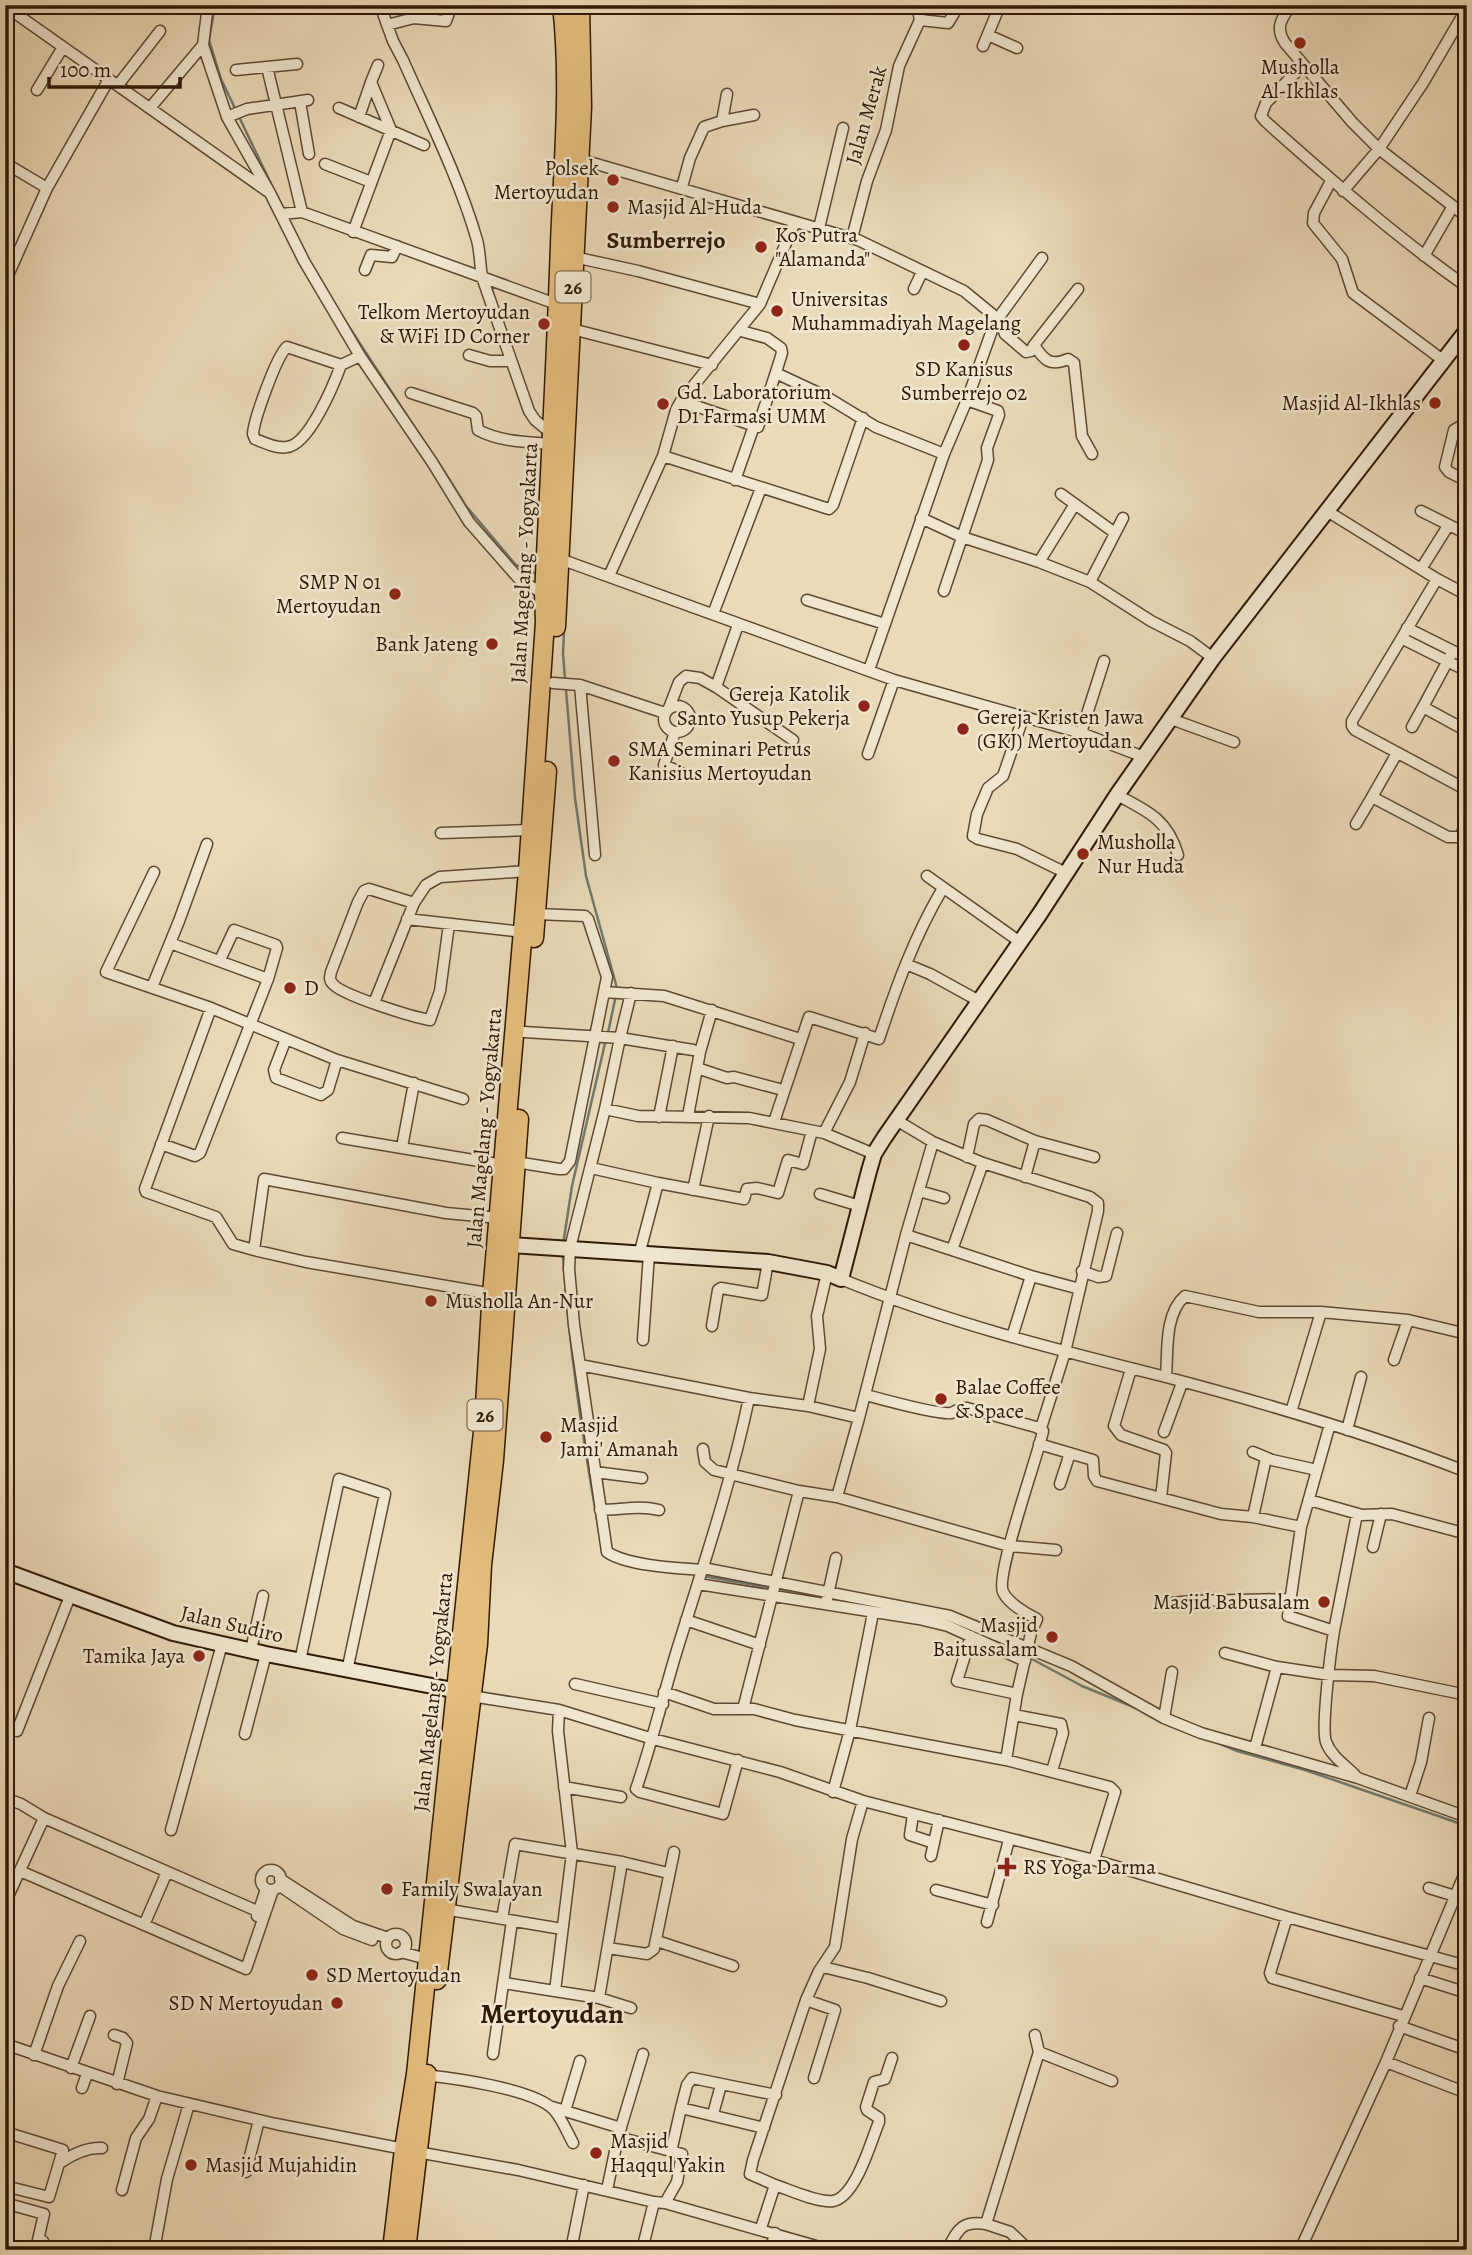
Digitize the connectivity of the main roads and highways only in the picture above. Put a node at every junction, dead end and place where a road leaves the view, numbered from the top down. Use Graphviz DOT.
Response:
graph roads {
  1 [pos="562,5"];
  2 [pos="580,5"];
  3 [pos="570,202"];
  4 [pos="553,578"];
  5 [pos="545,712"];
  6 [pos="510,1163"];
  7 [pos="464,1693"];
  8 [pos="422,2075"];
  9 [pos="411,2151"];
  10 [pos="392,2250"];
  11 [pos="406,2250"];
  1 -- 3 [label="highway, Jalan Magelang - Yogyakarta / 26"];
  2 -- 3 [label="highway, Jalan Magelang - Yogyakarta / 26"];
  3 -- 4 [label="highway, Jalan Magelang - Yogyakarta / 26"];
  3 -- 4 [label="highway, Jalan Magelang - Yogyakarta / 26"];
  4 -- 5 [label="highway, Jalan Magelang - Yogyakarta / 26"];
  4 -- 5 [label="highway, Jalan Magelang - Yogyakarta / 26"];
  5 -- 6 [label="highway, Jalan Magelang - Yogyakarta / 26"];
  5 -- 6 [label="highway, Jalan Magelang - Yogyakarta / 26"];
  6 -- 7 [label="highway, Jalan Magelang - Yogyakarta / 26"];
  6 -- 7 [label="highway, Jalan Magelang - Yogyakarta / 26"];
  7 -- 8 [label="highway, Jalan Magelang - Yogyakarta / 26"];
  7 -- 8 [label="highway, Jalan Magelang - Yogyakarta / 26"];
  8 -- 9 [label="highway, Jalan Magelang - Yogyakarta / 26"];
  9 -- 10 [label="highway, Jalan Magelang - Yogyakarta / 26"];
  9 -- 11 [label="highway, Jalan Magelang - Yogyakarta / 26"];
}
